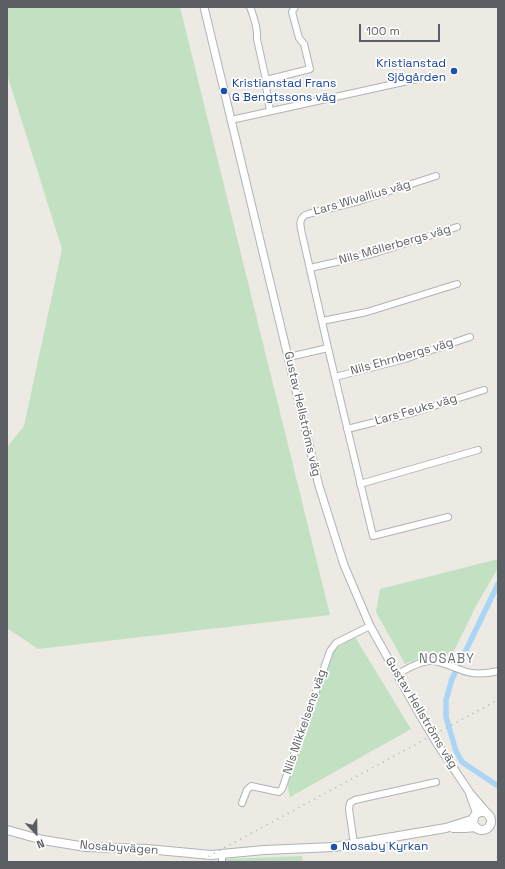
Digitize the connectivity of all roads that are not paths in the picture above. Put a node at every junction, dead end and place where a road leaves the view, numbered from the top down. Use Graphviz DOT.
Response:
graph roads {
  1 [pos="204,7"];
  2 [pos="250,7"];
  3 [pos="296,7"];
  4 [pos="426,77"];
  5 [pos="266,80"];
  6 [pos="270,111"];
  7 [pos="231,120"];
  8 [pos="436,176"];
  9 [pos="456,227"];
  10 [pos="310,268"];
  11 [pos="457,284"];
  12 [pos="322,321"];
  13 [pos="470,337"];
  14 [pos="328,348"];
  15 [pos="289,357"];
  16 [pos="335,376"];
  17 [pos="484,390"];
  18 [pos="347,429"];
  19 [pos="478,450"];
  20 [pos="360,484"];
  21 [pos="448,517"];
  22 [pos="370,626"];
  23 [pos="498,671"];
  24 [pos="398,674"];
  25 [pos="436,782"];
  26 [pos="470,793"];
  27 [pos="242,803"];
  28 [pos="492,814"];
  29 [pos="476,820"];
  30 [pos="498,820"];
  31 [pos="490,825"];
  32 [pos="7,830"];
  33 [pos="354,844"];
  34 [pos="222,858"];
  1 -- 7 [label="street, Gustav Hellströms väg"];
  2 -- 5 [label="street"];
  3 -- 5 [label="street"];
  4 -- 6 [label="street"];
  5 -- 6 [label="street"];
  6 -- 7 [label="street"];
  7 -- 15 [label="street, Gustav Hellströms väg"];
  8 -- 10 [label="street, Lars Wivallius väg"];
  9 -- 10 [label="street, Nils Möllerbergs väg"];
  10 -- 12 [label="street, Lars Wivallius väg"];
  11 -- 12 [label="street"];
  12 -- 14 [label="street, Lars Wivallius väg"];
  13 -- 16 [label="street, Nils Ehrnbergs väg"];
  14 -- 15 [label="street"];
  14 -- 16 [label="street, Lars Wivallius väg"];
  15 -- 22 [label="street, Gustav Hellströms väg"];
  16 -- 18 [label="street, Lars Wivallius väg"];
  17 -- 18 [label="street, Lars Feuks väg"];
  18 -- 20 [label="street, Lars Wivallius väg"];
  19 -- 20 [label="street"];
  20 -- 21 [label="street, Lars Wivallius väg"];
  22 -- 24 [label="street, Gustav Hellströms väg"];
  22 -- 27 [label="street, Nils Mikkelsens väg"];
  23 -- 24 [label="street"];
  24 -- 26 [label="street, Gustav Hellströms väg"];
  25 -- 33 [label="street"];
  26 -- 28 [label="street, Gustav Hellströms väg"];
  26 -- 29 [label="street, Gustav Hellströms väg"];
  28 -- 29 [label="main road"];
  28 -- 31 [label="main road"];
  29 -- 31 [label="main road"];
  29 -- 33 [label="main road, Nosabyvägen"];
  30 -- 31 [label="main road"];
  32 -- 34 [label="main road, Nosabyvägen"];
  33 -- 34 [label="main road, Nosabyvägen"];
}
